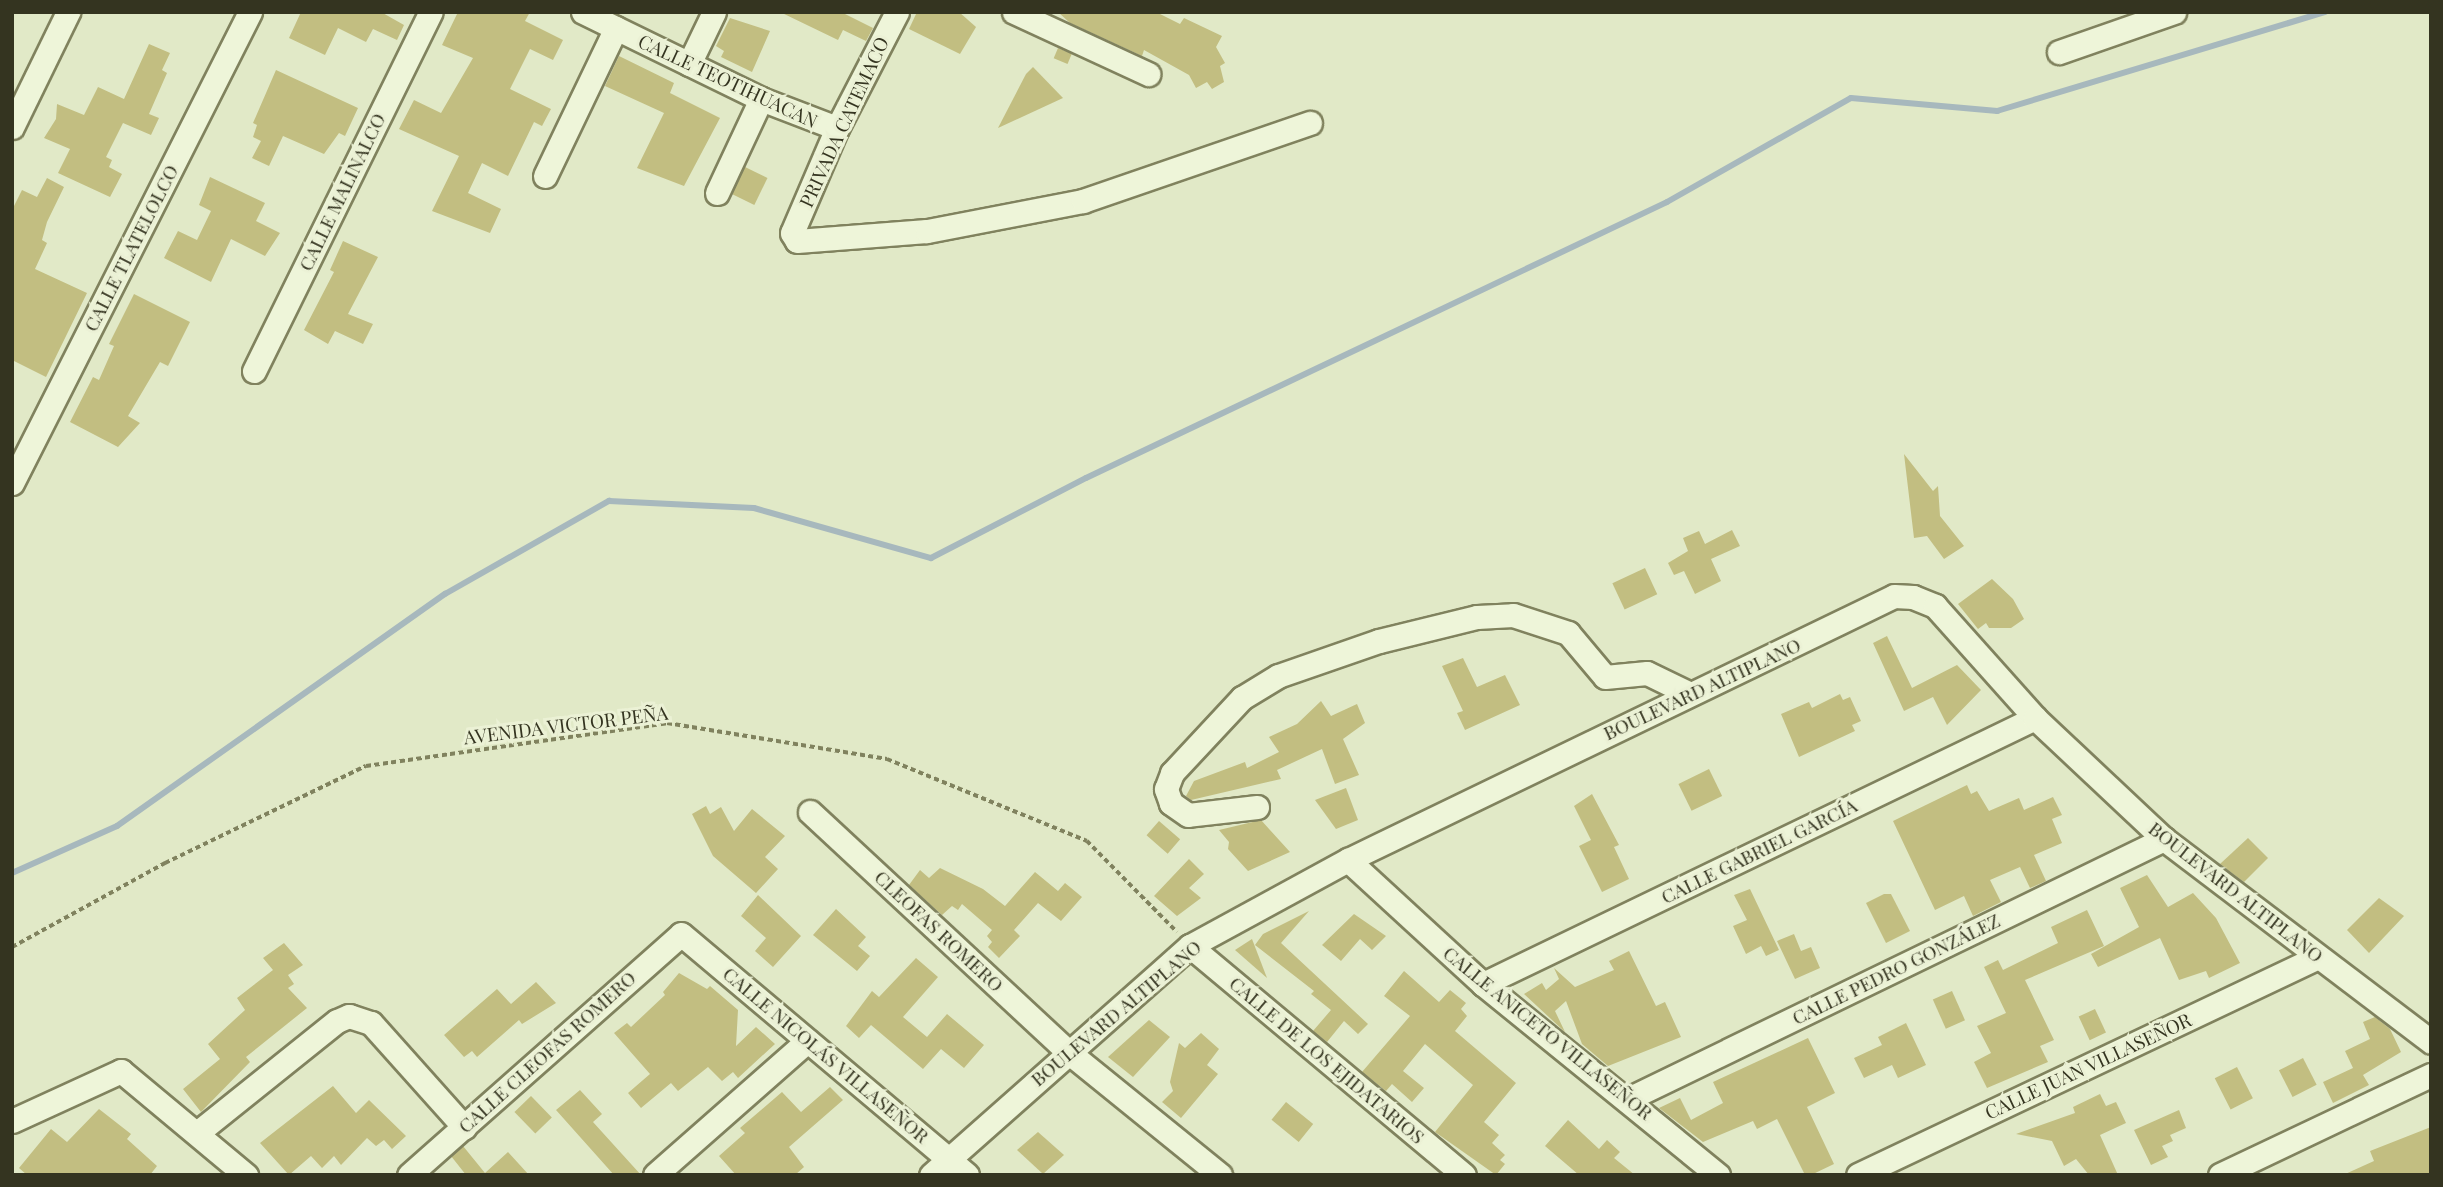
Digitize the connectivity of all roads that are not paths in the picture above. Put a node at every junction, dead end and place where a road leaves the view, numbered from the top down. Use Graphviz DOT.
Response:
graph roads {
  1 [pos="68,12"];
  2 [pos="250,12"];
  3 [pos="431,12"];
  4 [pos="583,12"];
  5 [pos="714,12"];
  6 [pos="897,12"];
  7 [pos="1014,12"];
  8 [pos="2174,12"];
  9 [pos="616,28"];
  10 [pos="2059,52"];
  11 [pos="689,64"];
  12 [pos="1148,74"];
  13 [pos="761,99"];
  14 [pos="1310,123"];
  15 [pos="12,127"];
  16 [pos="836,128"];
  17 [pos="545,176"];
  18 [pos="717,193"];
  19 [pos="254,371"];
  20 [pos="12,483"];
  21 [pos="1688,693"];
  22 [pos="2035,718"];
  23 [pos="1256,807"];
  24 [pos="810,812"];
  25 [pos="2164,839"];
  26 [pos="1348,860"];
  27 [pos="686,936"];
  28 [pos="1191,946"];
  29 [pos="2318,957"];
  30 [pos="1483,984"];
  31 [pos="807,1041"];
  32 [pos="2431,1042"];
  33 [pos="1067,1051"];
  34 [pos="2431,1075"];
  35 [pos="1628,1098"];
  36 [pos="12,1121"];
  37 [pos="464,1127"];
  38 [pos="197,1133"];
  39 [pos="949,1159"];
  40 [pos="246,1175"];
  41 [pos="408,1175"];
  42 [pos="655,1175"];
  43 [pos="931,1175"];
  44 [pos="967,1175"];
  45 [pos="1220,1175"];
  46 [pos="1464,1175"];
  47 [pos="1718,1175"];
  48 [pos="1857,1175"];
  49 [pos="2220,1175"];
  1 -- 15 [label="street"];
  2 -- 20 [label="street, CALLE TLATELOLCO"];
  3 -- 19 [label="street, CALLE MALINALCO"];
  4 -- 9 [label="street, CALLE TEOTIHUACAN"];
  5 -- 11 [label="street"];
  6 -- 16 [label="street, PRIVADA CATEMACO"];
  7 -- 12 [label="street"];
  8 -- 10 [label="street"];
  9 -- 11 [label="street, CALLE TEOTIHUACAN"];
  9 -- 17 [label="street"];
  11 -- 13 [label="street, CALLE TEOTIHUACAN"];
  13 -- 16 [label="street, CALLE TEOTIHUACAN"];
  13 -- 18 [label="street"];
  14 -- 16 [label="street, PRIVADA CATEMACO"];
  21 -- 22 [label="street, BOULEVARD ALTIPLANO"];
  21 -- 23 [label="street"];
  21 -- 26 [label="street, BOULEVARD ALTIPLANO"];
  22 -- 25 [label="street, BOULEVARD ALTIPLANO"];
  22 -- 30 [label="street, CALLE GABRIEL GARCÍA"];
  24 -- 33 [label="street, CLEOFAS ROMERO"];
  25 -- 29 [label="street, BOULEVARD ALTIPLANO"];
  25 -- 35 [label="street, CALLE PEDRO GONZÁLEZ"];
  26 -- 28 [label="street, BOULEVARD ALTIPLANO"];
  26 -- 30 [label="street, CALLE ANICETO VILLASEÑOR"];
  27 -- 31 [label="street, CALLE NICOLÁS VILLASEÑOR"];
  27 -- 37 [label="street, CALLE CLEOFAS ROMERO"];
  28 -- 33 [label="street, BOULEVARD ALTIPLANO"];
  28 -- 46 [label="street, CALLE DE LOS EJIDATARIOS"];
  29 -- 32 [label="street, BOULEVARD ALTIPLANO"];
  29 -- 48 [label="street, CALLE JUAN VILLASEÑOR"];
  30 -- 35 [label="street, CALLE ANICETO VILLASEÑOR"];
  31 -- 39 [label="street, CALLE NICOLÁS VILLASEÑOR"];
  31 -- 42 [label="street"];
  33 -- 39 [label="street, BOULEVARD ALTIPLANO"];
  33 -- 45 [label="street, CLEOFAS ROMERO"];
  34 -- 49 [label="street"];
  35 -- 47 [label="street, CALLE ANICETO VILLASEÑOR"];
  36 -- 38 [label="street"];
  37 -- 38 [label="street"];
  37 -- 41 [label="street, CALLE CLEOFAS ROMERO"];
  38 -- 40 [label="street"];
  39 -- 43 [label="street, BOULEVARD ALTIPLANO"];
  39 -- 44 [label="street, CALLE NICOLÁS VILLASEÑOR"];
}
